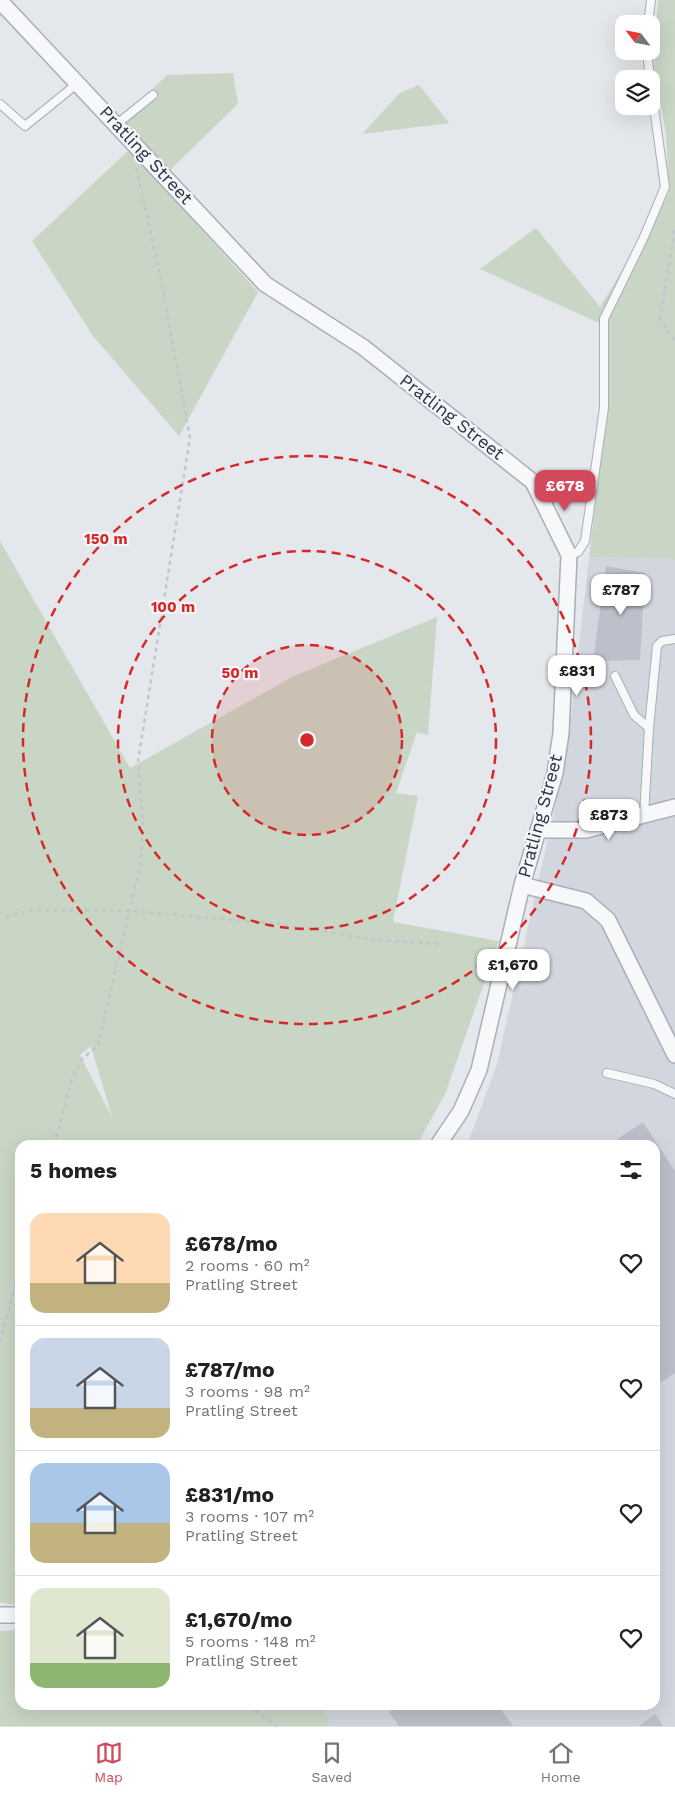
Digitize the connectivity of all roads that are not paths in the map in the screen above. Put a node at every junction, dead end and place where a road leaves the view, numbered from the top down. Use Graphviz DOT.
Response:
graph roads {
  1 [pos="651,0"];
  2 [pos="0,1"];
  3 [pos="649,15"];
  4 [pos="78,83"];
  5 [pos="153,95"];
  6 [pos="0,104"];
  7 [pos="655,115"];
  8 [pos="117,124"];
  9 [pos="569,555"];
  10 [pos="675,639"];
  11 [pos="615,676"];
  12 [pos="648,728"];
  13 [pos="675,808"];
  14 [pos="644,816"];
  15 [pos="538,830"];
  16 [pos="522,885"];
  17 [pos="675,1055"];
  18 [pos="607,1073"];
  19 [pos="675,1094"];
  20 [pos="441,1140"];
  21 [pos="0,1615"];
  22 [pos="15,1615"];
  1 -- 3 [label="lane"];
  2 -- 4 [label="street, Pratling Street"];
  4 -- 6 [label="lane"];
  4 -- 8 [label="street, Pratling Street"];
  5 -- 8 [label="lane"];
  7 -- 9 [label="lane"];
  8 -- 9 [label="street, Pratling Street"];
  9 -- 15 [label="street, Pratling Street"];
  10 -- 12 [label="lane"];
  11 -- 12 [label="lane"];
  12 -- 14 [label="lane"];
  13 -- 14 [label="street"];
  14 -- 15 [label="street"];
  15 -- 16 [label="street, Pratling Street"];
  16 -- 17 [label="street"];
  16 -- 20 [label="street, Pratling Street"];
  18 -- 19 [label="lane"];
  21 -- 22 [label="street"];
}
